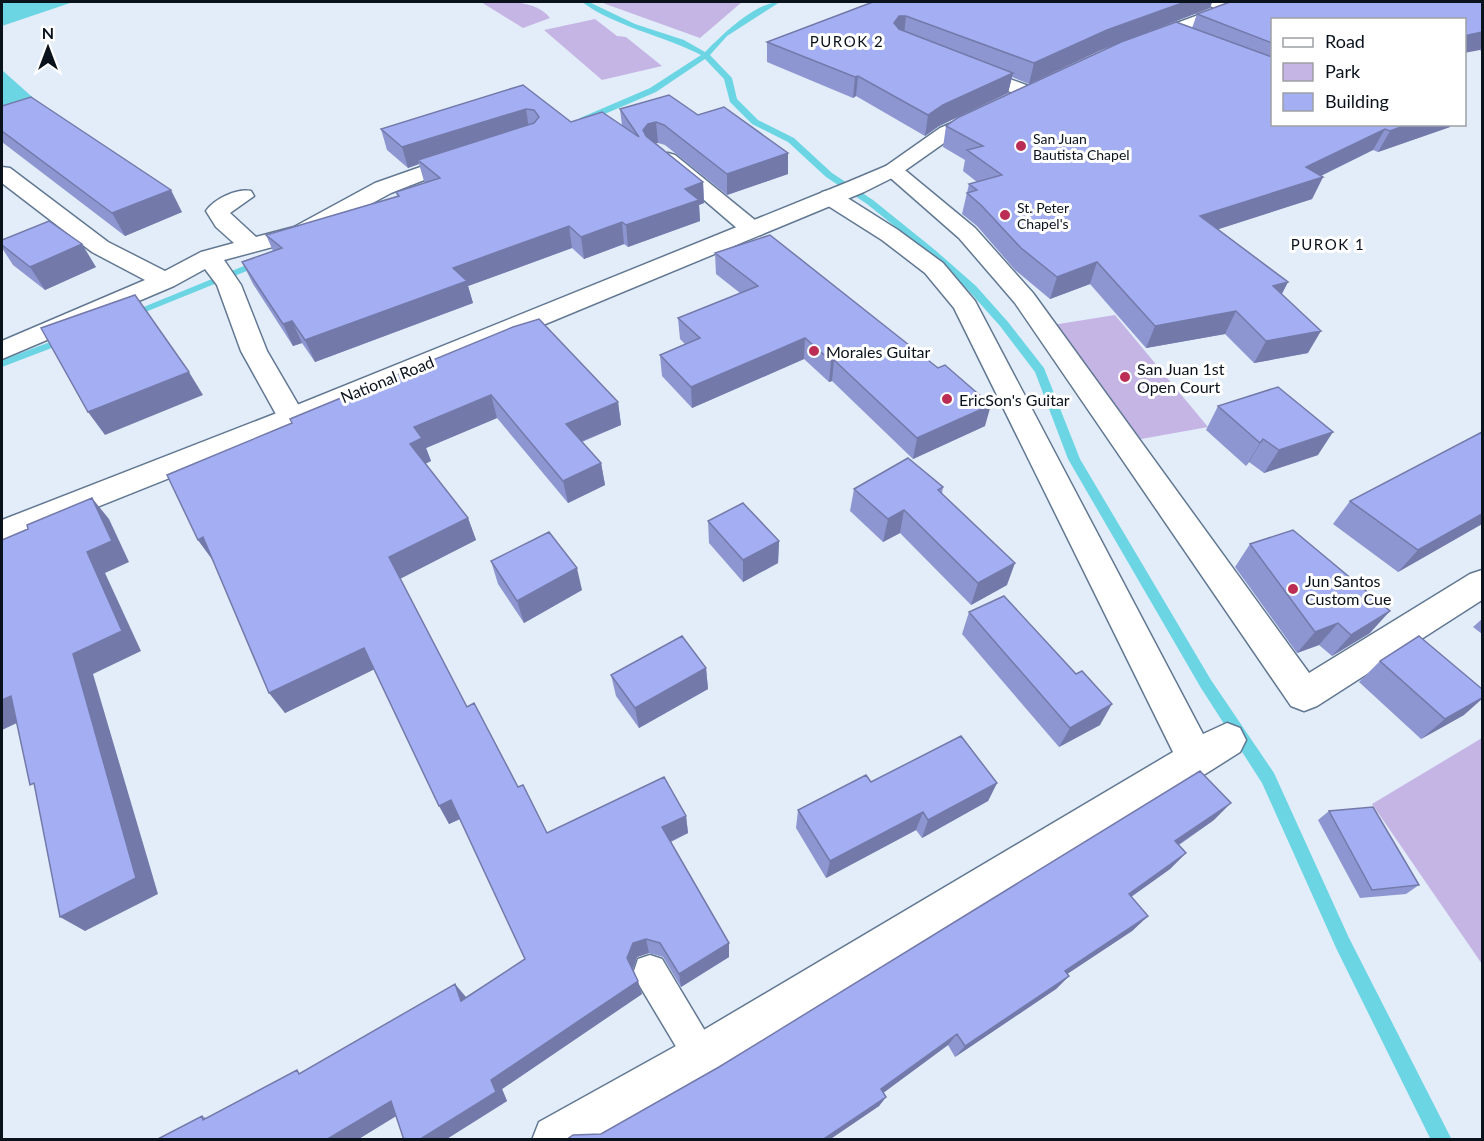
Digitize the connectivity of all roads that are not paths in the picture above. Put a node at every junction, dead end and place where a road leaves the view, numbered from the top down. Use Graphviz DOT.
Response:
graph roads {
  1 [pos="1212,2"];
  2 [pos="1272,2"];
  3 [pos="1231,10"];
  4 [pos="1169,32"];
  5 [pos="1198,44"];
  6 [pos="1128,48"];
  7 [pos="956,63"];
  8 [pos="1049,84"];
  9 [pos="1030,93"];
  10 [pos="484,151"];
  11 [pos="657,151"];
  12 [pos="893,170"];
  13 [pos="2,173"];
  14 [pos="841,193"];
  15 [pos="243,196"];
  16 [pos="753,230"];
  17 [pos="252,246"];
  18 [pos="219,271"];
  19 [pos="165,281"];
  20 [pos="2,351"];
  21 [pos="292,418"];
  22 [pos="2,533"];
  23 [pos="1482,583"];
  24 [pos="650,972"];
  25 [pos="702,1058"];
  26 [pos="557,1140"];
  1 -- 3 [label="street"];
  2 -- 3 [label="street"];
  3 -- 4 [label="street"];
  4 -- 5 [label="street"];
  4 -- 6 [label="street"];
  7 -- 9 [label="street"];
  8 -- 9 [label="street, National Road"];
  9 -- 12 [label="street, National Road"];
  10 -- 17 [label="street"];
  11 -- 16 [label="street"];
  12 -- 14 [label="street, National Road"];
  12 -- 23 [label="street"];
  13 -- 19 [label="street"];
  14 -- 16 [label="street, National Road"];
  14 -- 25 [label="street"];
  15 -- 17 [label="street"];
  16 -- 21 [label="street, National Road"];
  17 -- 18 [label="street"];
  18 -- 19 [label="street"];
  18 -- 21 [label="street"];
  19 -- 20 [label="street"];
  21 -- 22 [label="street, National Road"];
  24 -- 25 [label="lane"];
  25 -- 26 [label="street"];
}
